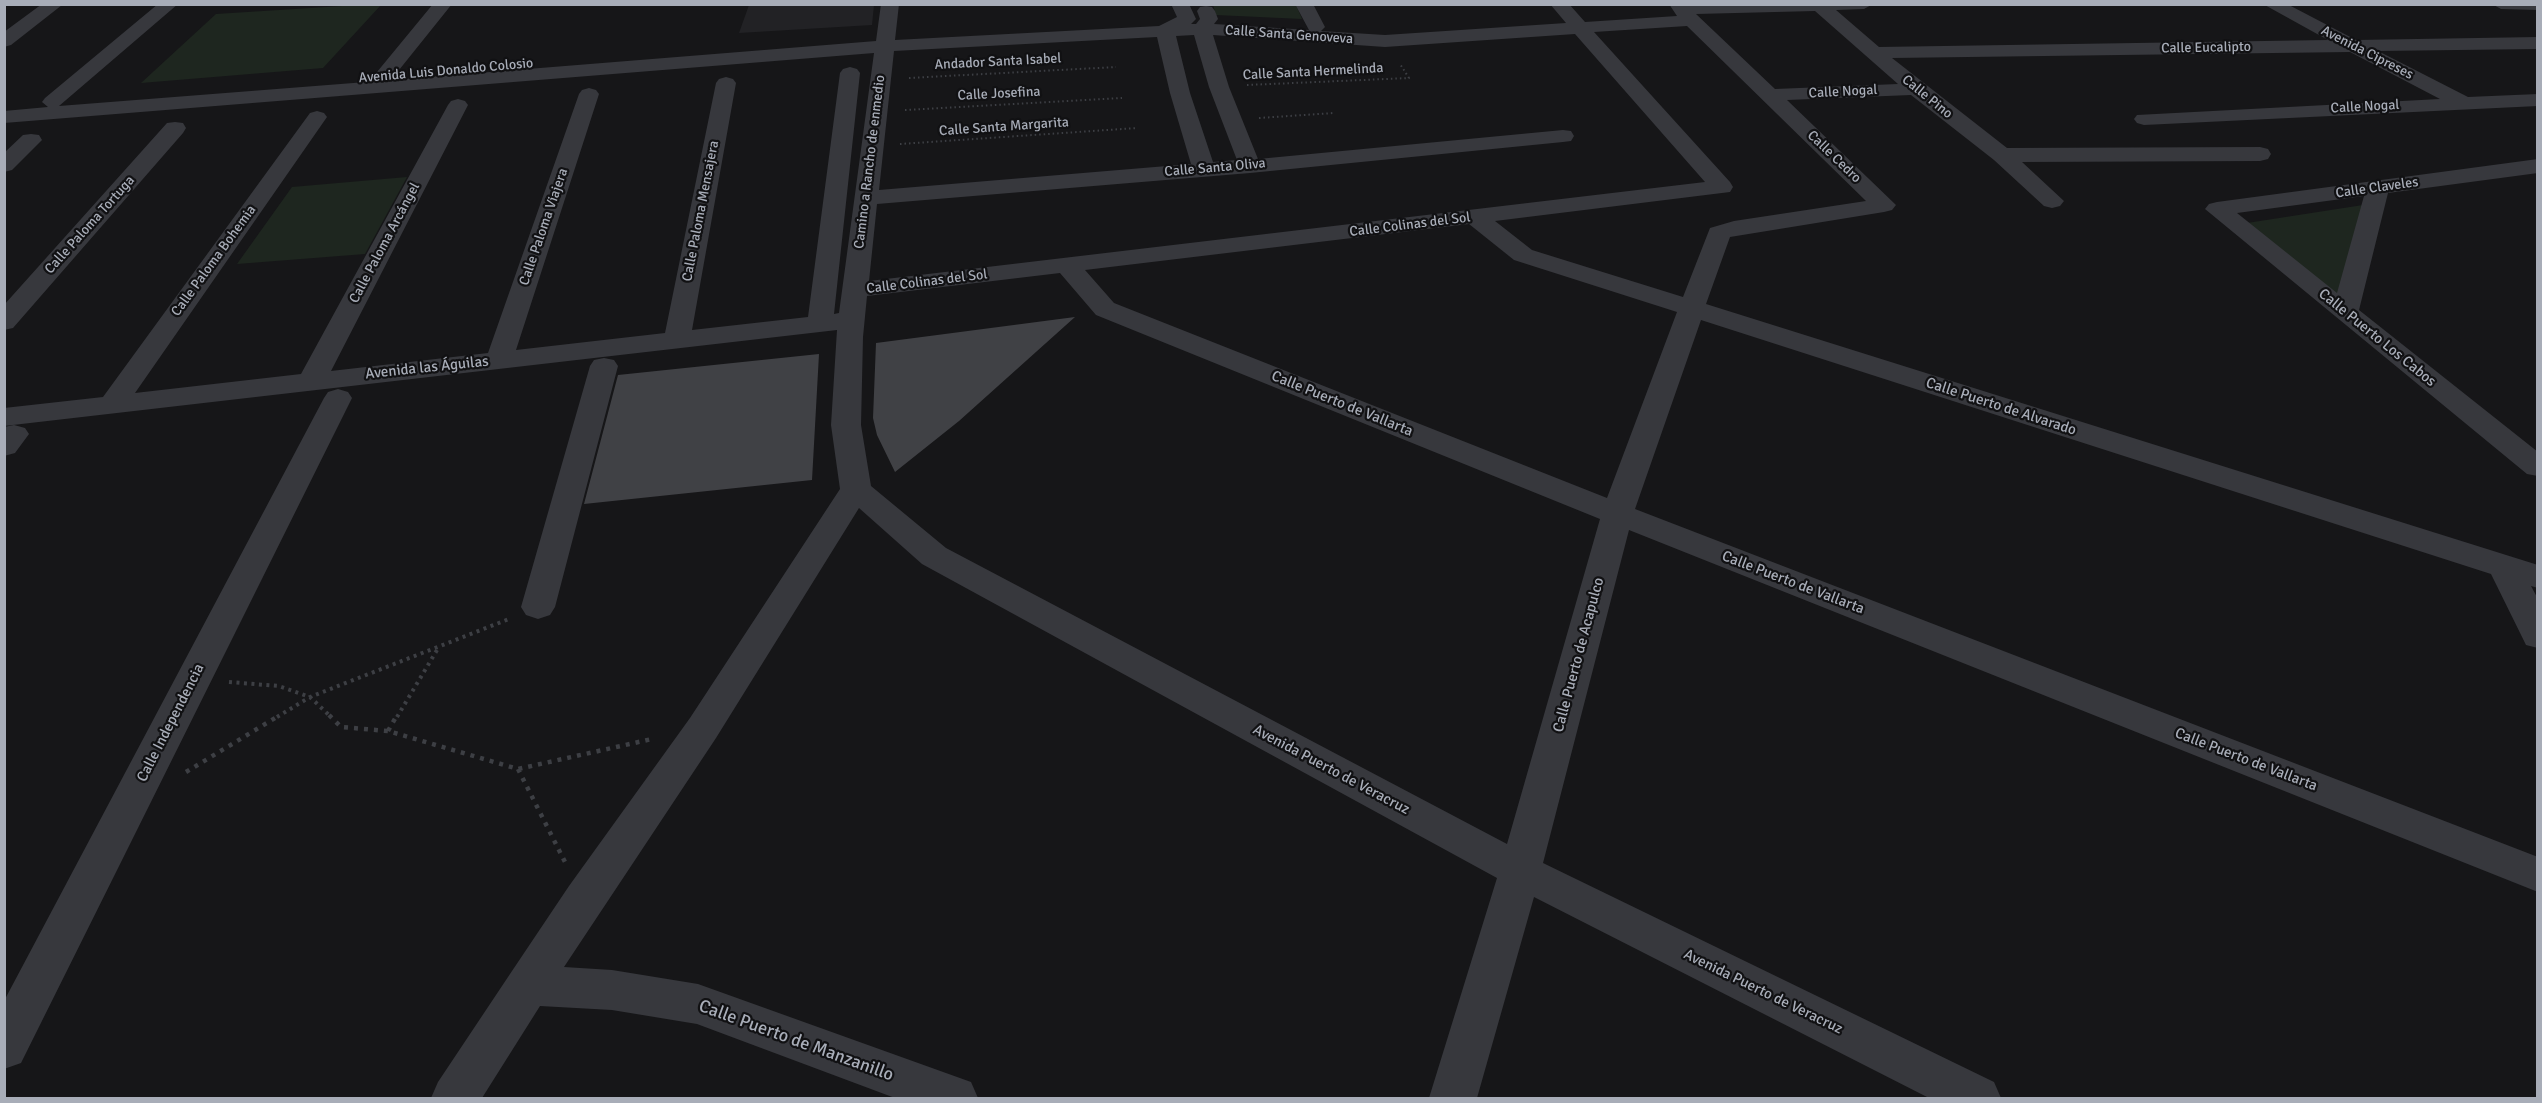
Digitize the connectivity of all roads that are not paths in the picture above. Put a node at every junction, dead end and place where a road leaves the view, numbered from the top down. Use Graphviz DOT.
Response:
graph roads {
  1 [pos="62,4"];
  2 [pos="169,4"];
  3 [pos="443,4"];
  4 [pos="890,4"];
  5 [pos="1305,4"];
  6 [pos="1864,4"];
  7 [pos="2272,4"];
  8 [pos="2501,4"];
  9 [pos="53,5"];
  10 [pos="2538,5"];
  11 [pos="1820,6"];
  12 [pos="24,7"];
  13 [pos="1683,12"];
  14 [pos="1196,15"];
  15 [pos="1570,17"];
  16 [pos="1316,27"];
  17 [pos="1165,30"];
  18 [pos="886,40"];
  19 [pos="4,41"];
  20 [pos="2538,43"];
  21 [pos="2355,46"];
  22 [pos="1875,53"];
  23 [pos="850,73"];
  24 [pos="384,76"];
  25 [pos="726,83"];
  26 [pos="351,85"];
  27 [pos="1916,88"];
  28 [pos="589,94"];
  29 [pos="1770,95"];
  30 [pos="2538,100"];
  31 [pos="52,102"];
  32 [pos="2462,102"];
  33 [pos="458,105"];
  34 [pos="4,106"];
  35 [pos="4,117"];
  36 [pos="317,117"];
  37 [pos="2144,119"];
  38 [pos="176,128"];
  39 [pos="1563,136"];
  40 [pos="31,140"];
  41 [pos="2260,154"];
  42 [pos="2002,156"];
  43 [pos="4,165"];
  44 [pos="1250,166"];
  45 [pos="1204,169"];
  46 [pos="2532,171"];
  47 [pos="2378,187"];
  48 [pos="2044,193"];
  49 [pos="866,198"];
  50 [pos="2217,209"];
  51 [pos="1475,217"];
  52 [pos="1734,228"];
  53 [pos="1067,265"];
  54 [pos="854,290"];
  55 [pos="1691,309"];
  56 [pos="2345,312"];
  57 [pos="4,322"];
  58 [pos="840,327"];
  59 [pos="677,339"];
  60 [pos="499,361"];
  61 [pos="604,366"];
  62 [pos="325,389"];
  63 [pos="112,405"];
  64 [pos="7,433"];
  65 [pos="2538,467"];
  66 [pos="856,489"];
  67 [pos="1617,514"];
  68 [pos="2505,567"];
  69 [pos="2538,578"];
  70 [pos="538,607"];
  71 [pos="2538,636"];
  72 [pos="1520,871"];
  73 [pos="2538,875"];
  74 [pos="528,985"];
  75 [pos="4,1048"];
  76 [pos="455,1098"];
  77 [pos="954,1098"];
  78 [pos="1453,1098"];
  79 [pos="1977,1098"];
  1 -- 9 [label="street"];
  2 -- 31 [label="street"];
  3 -- 24 [label="street"];
  4 -- 18 [label="street, Camino a Rancho de enmedio"];
  5 -- 16 [label="street"];
  6 -- 11 [label="street, Calle Santa Genoveva"];
  7 -- 21 [label="street, Avenida Cipreses"];
  8 -- 10 [label="street"];
  9 -- 12 [label="street"];
  9 -- 19 [label="street"];
  11 -- 13 [label="street, Calle Santa Genoveva"];
  11 -- 22 [label="street, Calle Pino"];
  13 -- 15 [label="street, Calle Santa Genoveva"];
  13 -- 29 [label="street, Calle Cedro"];
  14 -- 15 [label="street, Calle Santa Genoveva"];
  14 -- 16 [label="street, Calle Santa Genoveva"];
  14 -- 17 [label="street"];
  14 -- 18 [label="street, Calle Santa Genoveva"];
  14 -- 44 [label="street"];
  15 -- 16 [label="street, Calle Santa Genoveva"];
  15 -- 51 [label="street, Calle Colinas del Sol"];
  17 -- 18 [label="street"];
  17 -- 45 [label="street"];
  18 -- 24 [label="street, Avenida Luis Donaldo Colosio"];
  18 -- 26 [label="street, Avenida Luis Donaldo Colosio"];
  18 -- 49 [label="street, Camino a Rancho de enmedio"];
  20 -- 21 [label="street, Calle Eucalipto"];
  21 -- 22 [label="street, Calle Eucalipto"];
  21 -- 32 [label="street, Avenida Cipreses"];
  22 -- 27 [label="street, Calle Pino"];
  23 -- 58 [label="street"];
  24 -- 26 [label="street, Avenida Luis Donaldo Colosio"];
  25 -- 59 [label="street, Calle Paloma Mensajera"];
  26 -- 31 [label="street, Avenida Luis Donaldo Colosio"];
  26 -- 35 [label="street, Avenida Luis Donaldo Colosio"];
  27 -- 29 [label="street, Calle Nogal"];
  27 -- 42 [label="street, Calle Pino"];
  28 -- 60 [label="street, Calle Paloma Viajera"];
  29 -- 52 [label="street, Calle Cedro"];
  30 -- 32 [label="street, Calle Nogal"];
  31 -- 34 [label="street, Avenida Luis Donaldo Colosio"];
  32 -- 37 [label="street, Calle Nogal"];
  33 -- 62 [label="street, Calle Paloma Arcángel"];
  36 -- 63 [label="street, Calle Paloma Bohemia"];
  38 -- 57 [label="street, Calle Paloma Tortuga"];
  39 -- 44 [label="street, Calle Santa Oliva"];
  40 -- 43 [label="street"];
  41 -- 42 [label="street"];
  42 -- 48 [label="street, Calle Pino"];
  44 -- 45 [label="street, Calle Santa Oliva"];
  45 -- 49 [label="street, Calle Santa Oliva"];
  46 -- 47 [label="street, Calle Claveles"];
  47 -- 50 [label="street, Calle Claveles"];
  47 -- 56 [label="street"];
  49 -- 54 [label="street, Camino a Rancho de enmedio"];
  50 -- 56 [label="street, Calle Puerto Los Cabos"];
  51 -- 53 [label="street, Calle Colinas del Sol"];
  51 -- 55 [label="street, Calle Puerto de Alvarado"];
  52 -- 55 [label="street, Calle Puerto de Acapulco"];
  53 -- 54 [label="street, Calle Colinas del Sol"];
  53 -- 67 [label="street, Calle Puerto de Vallarta"];
  54 -- 58 [label="street, Camino a Rancho de enmedio"];
  55 -- 67 [label="street, Calle Puerto de Acapulco"];
  55 -- 68 [label="street, Calle Puerto de Alvarado"];
  56 -- 65 [label="street, Calle Puerto Los Cabos"];
  58 -- 59 [label="street, Avenida las Águilas"];
  58 -- 61 [label="street, Avenida las Águilas"];
  58 -- 66 [label="street"];
  59 -- 60 [label="street, Avenida las Águilas"];
  60 -- 62 [label="street, Avenida las Águilas"];
  61 -- 62 [label="street, Avenida las Águilas"];
  61 -- 70 [label="street"];
  62 -- 63 [label="street, Avenida las Águilas"];
  62 -- 64 [label="street, Avenida las Águilas"];
  62 -- 75 [label="street, Calle Independencia"];
  63 -- 64 [label="street, Avenida las Águilas"];
  66 -- 72 [label="street, Avenida Puerto de Veracruz"];
  66 -- 74 [label="street"];
  67 -- 72 [label="street, Calle Puerto de Acapulco"];
  67 -- 73 [label="street, Calle Puerto de Vallarta"];
  68 -- 69 [label="street, Calle Puerto de Alvarado"];
  68 -- 71 [label="street"];
  72 -- 78 [label="street, Calle Puerto de Acapulco"];
  72 -- 79 [label="street, Avenida Puerto de Veracruz"];
  74 -- 76 [label="street"];
  74 -- 77 [label="street, Calle Puerto de Manzanillo"];
}
